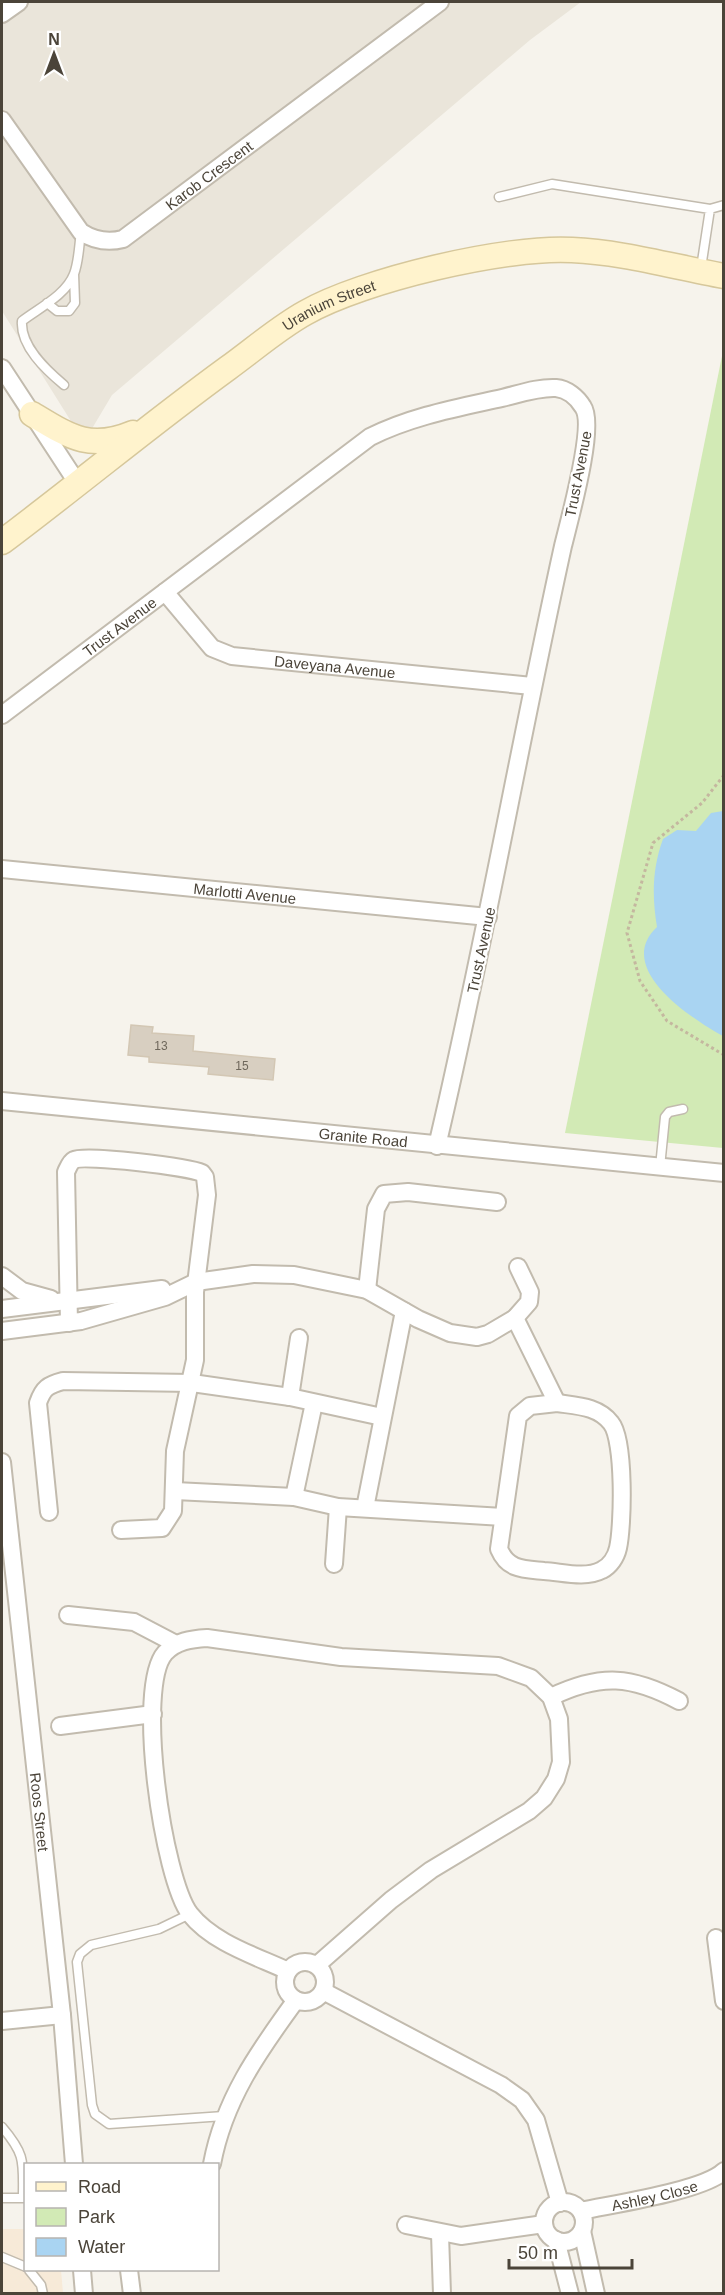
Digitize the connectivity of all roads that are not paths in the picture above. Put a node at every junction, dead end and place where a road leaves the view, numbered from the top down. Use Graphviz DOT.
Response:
graph roads {
  1 [pos="19,2"];
  2 [pos="440,2"];
  3 [pos="2,14"];
  4 [pos="2,120"];
  5 [pos="499,197"];
  6 [pos="723,206"];
  7 [pos="710,209"];
  8 [pos="81,232"];
  9 [pos="74,274"];
  10 [pos="712,274"];
  11 [pos="47,303"];
  12 [pos="2,368"];
  13 [pos="64,385"];
  14 [pos="33,414"];
  15 [pos="147,428"];
  16 [pos="78,484"];
  17 [pos="2,542"];
  18 [pos="165,592"];
  19 [pos="532,686"];
  20 [pos="2,715"];
  21 [pos="2,869"];
  22 [pos="488,917"];
  23 [pos="2,1101"];
  24 [pos="683,1109"];
  25 [pos="437,1146"];
  26 [pos="660,1167"];
  27 [pos="723,1173"];
  28 [pos="497,1202"];
  29 [pos="518,1267"];
  30 [pos="2,1276"];
  31 [pos="196,1282"];
  32 [pos="178,1290"];
  33 [pos="367,1290"];
  34 [pos="62,1300"];
  35 [pos="2,1309"];
  36 [pos="404,1311"];
  37 [pos="515,1318"];
  38 [pos="69,1323"];
  39 [pos="2,1331"];
  40 [pos="299,1338"];
  41 [pos="192,1383"];
  42 [pos="290,1397"];
  43 [pos="314,1403"];
  44 [pos="557,1403"];
  45 [pos="382,1417"];
  46 [pos="2,1462"];
  47 [pos="175,1491"];
  48 [pos="294,1497"];
  49 [pos="338,1507"];
  50 [pos="365,1508"];
  51 [pos="49,1512"];
  52 [pos="503,1517"];
  53 [pos="121,1530"];
  54 [pos="334,1564"];
  55 [pos="68,1615"];
  56 [pos="176,1644"];
  57 [pos="552,1696"];
  58 [pos="679,1701"];
  59 [pos="153,1714"];
  60 [pos="60,1726"];
  61 [pos="190,1914"];
  62 [pos="716,1938"];
  63 [pos="317,1965"];
  64 [pos="288,1971"];
  65 [pos="323,1991"];
  66 [pos="296,2000"];
  67 [pos="723,2001"];
  68 [pos="62,2015"];
  69 [pos="2,2021"];
  70 [pos="224,2116"];
  71 [pos="2,2127"];
  72 [pos="74,2163"];
  73 [pos="212,2163"];
  74 [pos="723,2171"];
  75 [pos="2,2198"];
  76 [pos="24,2198"];
  77 [pos="560,2203"];
  78 [pos="581,2211"];
  79 [pos="544,2224"];
  80 [pos="406,2225"];
  81 [pos="582,2231"];
  82 [pos="440,2234"];
  83 [pos="556,2240"];
  84 [pos="2,2257"];
  85 [pos="24,2267"];
  86 [pos="29,2271"];
  87 [pos="82,2271"];
  88 [pos="129,2271"];
  89 [pos="595,2288"];
  90 [pos="570,2290"];
  91 [pos="43,2294"];
  92 [pos="84,2294"];
  93 [pos="132,2294"];
  94 [pos="442,2294"];
  1 -- 3 [label="street"];
  2 -- 8 [label="street, Karob Crescent"];
  4 -- 8 [label="street"];
  5 -- 7 [label="lane"];
  6 -- 7 [label="lane"];
  7 -- 10 [label="lane"];
  8 -- 9 [label="lane"];
  9 -- 11 [label="lane"];
  9 -- 11 [label="lane"];
  10 -- 15 [label="street, Uranium Street"];
  11 -- 13 [label="lane"];
  12 -- 14 [label="street"];
  14 -- 15 [label="street"];
  14 -- 16 [label="street"];
  15 -- 16 [label="street, Uranium Street"];
  16 -- 17 [label="street, Uranium Street"];
  18 -- 19 [label="street, Daveyana Avenue"];
  18 -- 19 [label="street, Trust Avenue"];
  18 -- 20 [label="street, Trust Avenue"];
  19 -- 22 [label="street, Trust Avenue"];
  21 -- 22 [label="street, Marlotti Avenue"];
  22 -- 25 [label="street, Trust Avenue"];
  23 -- 25 [label="street, Granite Road"];
  24 -- 26 [label="lane"];
  25 -- 26 [label="street, Granite Road"];
  26 -- 27 [label="street, Granite Road"];
  28 -- 33 [label="street"];
  29 -- 37 [label="street"];
  30 -- 34 [label="street"];
  31 -- 32 [label="street"];
  31 -- 33 [label="street"];
  31 -- 34 [label="street"];
  31 -- 41 [label="street"];
  32 -- 34 [label="street"];
  32 -- 38 [label="street"];
  33 -- 36 [label="street"];
  34 -- 35 [label="street"];
  34 -- 38 [label="street"];
  36 -- 37 [label="street"];
  36 -- 45 [label="street"];
  37 -- 44 [label="street"];
  38 -- 39 [label="street"];
  40 -- 42 [label="street"];
  41 -- 42 [label="street"];
  41 -- 47 [label="street"];
  41 -- 51 [label="street"];
  42 -- 43 [label="street"];
  43 -- 45 [label="street"];
  43 -- 48 [label="street"];
  44 -- 52 [label="street"];
  44 -- 52 [label="street"];
  45 -- 50 [label="street"];
  46 -- 68 [label="street, Roos Street"];
  47 -- 48 [label="street"];
  47 -- 53 [label="street"];
  48 -- 49 [label="street"];
  49 -- 50 [label="street"];
  49 -- 54 [label="street"];
  50 -- 52 [label="street"];
  55 -- 56 [label="street"];
  56 -- 57 [label="street"];
  56 -- 59 [label="street"];
  57 -- 58 [label="street"];
  57 -- 63 [label="street"];
  59 -- 60 [label="street"];
  59 -- 61 [label="street"];
  61 -- 64 [label="street"];
  61 -- 70 [label="lane"];
  62 -- 67 [label="street"];
  63 -- 64 [label="street"];
  63 -- 65 [label="street"];
  64 -- 66 [label="street"];
  65 -- 66 [label="street"];
  65 -- 77 [label="street"];
  66 -- 70 [label="street"];
  68 -- 69 [label="street"];
  68 -- 72 [label="street, Roos Street"];
  70 -- 73 [label="street"];
  71 -- 76 [label="lane"];
  74 -- 78 [label="street, Ashley Close"];
  75 -- 76 [label="lane"];
  77 -- 78 [label="street"];
  77 -- 79 [label="street"];
  78 -- 81 [label="street"];
  79 -- 82 [label="street"];
  79 -- 83 [label="street"];
  80 -- 82 [label="street"];
  81 -- 83 [label="street"];
  81 -- 89 [label="street"];
  82 -- 94 [label="street"];
  83 -- 90 [label="street"];
  84 -- 85 [label="lane"];
  86 -- 91 [label="lane"];
  87 -- 92 [label="street"];
  88 -- 93 [label="street"];
}
